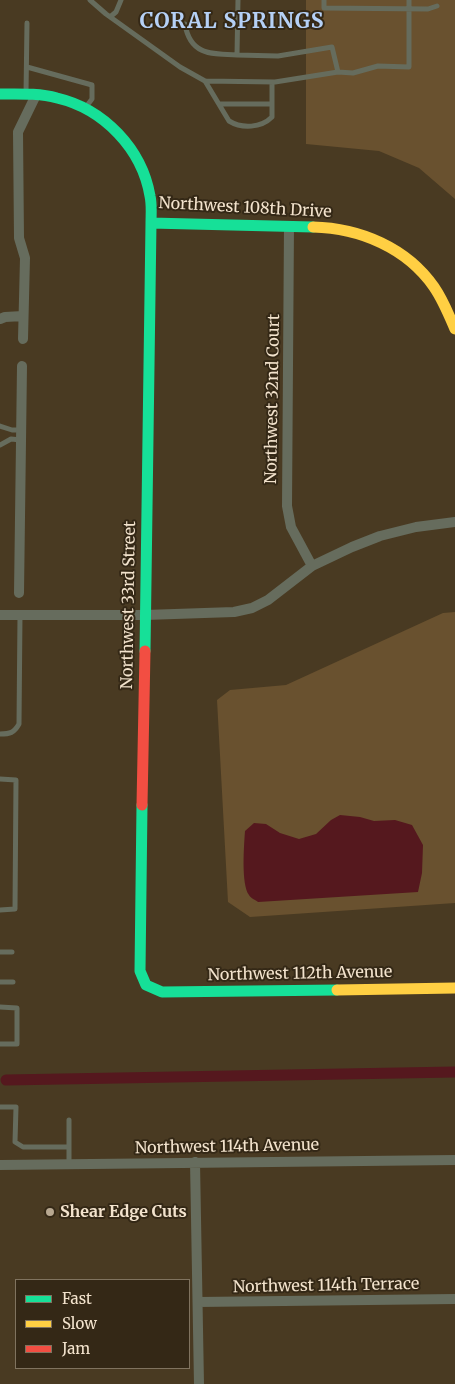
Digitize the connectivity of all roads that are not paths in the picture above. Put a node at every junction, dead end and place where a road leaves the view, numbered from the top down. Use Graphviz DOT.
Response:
graph roads {
  1 [pos="91,0"];
  2 [pos="122,0"];
  3 [pos="238,0"];
  4 [pos="324,0"];
  5 [pos="409,0"];
  6 [pos="437,6"];
  7 [pos="409,9"];
  8 [pos="110,17"];
  9 [pos="27,23"];
  10 [pos="185,24"];
  11 [pos="237,55"];
  12 [pos="27,67"];
  13 [pos="338,72"];
  14 [pos="205,81"];
  15 [pos="272,82"];
  16 [pos="0,94"];
  17 [pos="31,94"];
  18 [pos="89,104"];
  19 [pos="219,104"];
  20 [pos="272,104"];
  21 [pos="151,223"];
  22 [pos="289,226"];
  23 [pos="24,316"];
  24 [pos="0,319"];
  25 [pos="455,329"];
  26 [pos="23,339"];
  27 [pos="22,366"];
  28 [pos="0,426"];
  29 [pos="21,435"];
  30 [pos="0,445"];
  31 [pos="455,522"];
  32 [pos="312,566"];
  33 [pos="18,593"];
  34 [pos="0,615"];
  35 [pos="20,615"];
  36 [pos="146,615"];
  37 [pos="0,734"];
  38 [pos="0,779"];
  39 [pos="0,910"];
  40 [pos="0,952"];
  41 [pos="12,952"];
  42 [pos="0,982"];
  43 [pos="13,982"];
  44 [pos="146,985"];
  45 [pos="455,988"];
  46 [pos="0,1007"];
  47 [pos="0,1044"];
  48 [pos="0,1107"];
  49 [pos="69,1120"];
  50 [pos="69,1147"];
  51 [pos="455,1160"];
  52 [pos="195,1162"];
  53 [pos="68,1164"];
  54 [pos="0,1166"];
  55 [pos="455,1299"];
  56 [pos="198,1302"];
  57 [pos="199,1384"];
  1 -- 8 [label="lane"];
  2 -- 8 [label="lane"];
  3 -- 11 [label="lane"];
  4 -- 7 [label="lane"];
  5 -- 7 [label="lane"];
  6 -- 7 [label="lane"];
  7 -- 13 [label="lane"];
  8 -- 14 [label="lane"];
  9 -- 12 [label="lane"];
  10 -- 11 [label="lane"];
  11 -- 13 [label="lane"];
  12 -- 17 [label="lane"];
  12 -- 18 [label="lane"];
  13 -- 15 [label="lane"];
  14 -- 15 [label="lane"];
  14 -- 19 [label="lane"];
  15 -- 20 [label="lane"];
  16 -- 17 [label="street, Northwest 108th Drive"];
  17 -- 18 [label="street, Northwest 108th Drive"];
  17 -- 23 [label="street"];
  18 -- 21 [label="street, Northwest 108th Drive"];
  19 -- 20 [label="lane"];
  19 -- 20 [label="lane"];
  21 -- 22 [label="street, Northwest 108th Drive"];
  21 -- 36 [label="street, Northwest 33rd Street"];
  22 -- 25 [label="street, Northwest 108th Drive"];
  22 -- 32 [label="street, Northwest 32nd Court"];
  23 -- 24 [label="street"];
  23 -- 26 [label="street"];
  27 -- 29 [label="street"];
  28 -- 29 [label="lane"];
  29 -- 30 [label="lane"];
  29 -- 33 [label="street"];
  31 -- 32 [label="street"];
  32 -- 36 [label="street"];
  34 -- 35 [label="street"];
  35 -- 36 [label="street"];
  35 -- 37 [label="lane"];
  36 -- 44 [label="street, Northwest 33rd Street"];
  38 -- 39 [label="lane"];
  40 -- 41 [label="lane"];
  42 -- 43 [label="lane"];
  44 -- 45 [label="street, Northwest 112th Avenue"];
  46 -- 47 [label="lane"];
  48 -- 50 [label="lane"];
  49 -- 50 [label="lane"];
  50 -- 53 [label="lane"];
  51 -- 52 [label="street, Northwest 114th Avenue"];
  52 -- 53 [label="street, Northwest 114th Avenue"];
  52 -- 56 [label="street"];
  53 -- 54 [label="street, Northwest 114th Avenue"];
  55 -- 56 [label="street, Northwest 114th Terrace"];
  56 -- 57 [label="street"];
}
